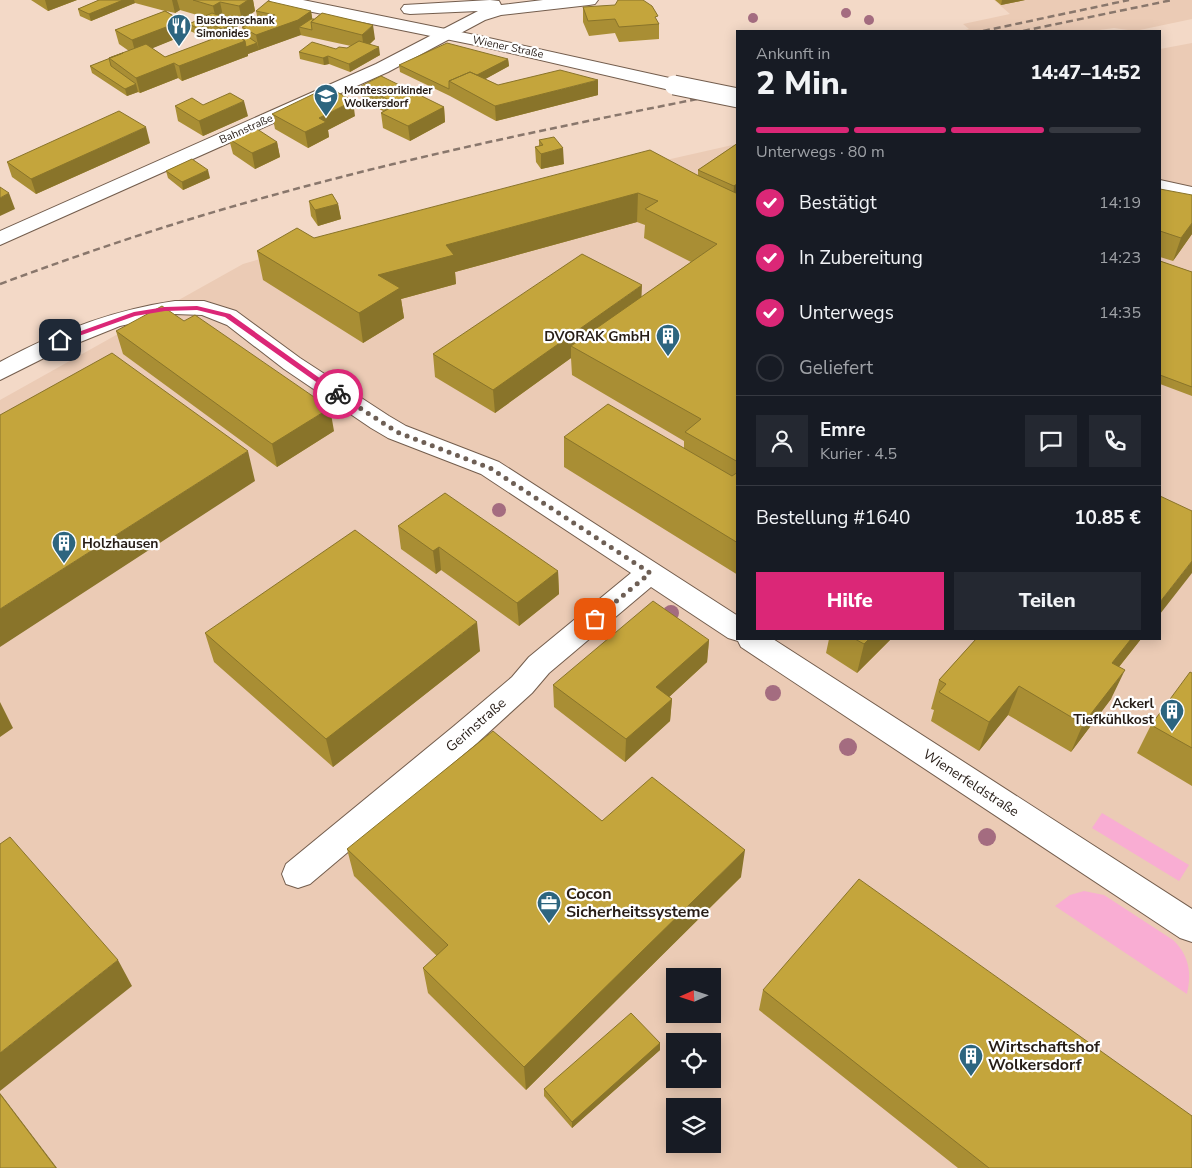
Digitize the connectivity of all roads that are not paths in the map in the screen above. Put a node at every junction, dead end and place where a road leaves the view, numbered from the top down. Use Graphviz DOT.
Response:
graph roads {
  1 [pos="278,0"];
  2 [pos="589,0"];
  3 [pos="517,8"];
  4 [pos="410,9"];
  5 [pos="443,34"];
  6 [pos="480,41"];
  7 [pos="736,98"];
  8 [pos="1161,186"];
  9 [pos="1192,193"];
  10 [pos="0,238"];
  11 [pos="0,372"];
  12 [pos="650,573"];
  13 [pos="736,629"];
  14 [pos="753,640"];
  15 [pos="298,874"];
  16 [pos="1192,927"];
  1 -- 5 [label="street, Wiener Straße"];
  2 -- 3 [label="street, Bahnstraße"];
  3 -- 4 [label="street, Bahnstraße"];
  3 -- 5 [label="street, Bahnstraße"];
  3 -- 6 [label="street"];
  5 -- 6 [label="street, Wiener Straße"];
  5 -- 10 [label="street, Bahnstraße"];
  6 -- 7 [label="street, Wiener Straße, bridge"];
  8 -- 9 [label="street"];
  11 -- 12 [label="street"];
  12 -- 13 [label="street"];
  12 -- 15 [label="street, Gerinstraße"];
  14 -- 16 [label="street, Wienerfeldstraße"];
}
